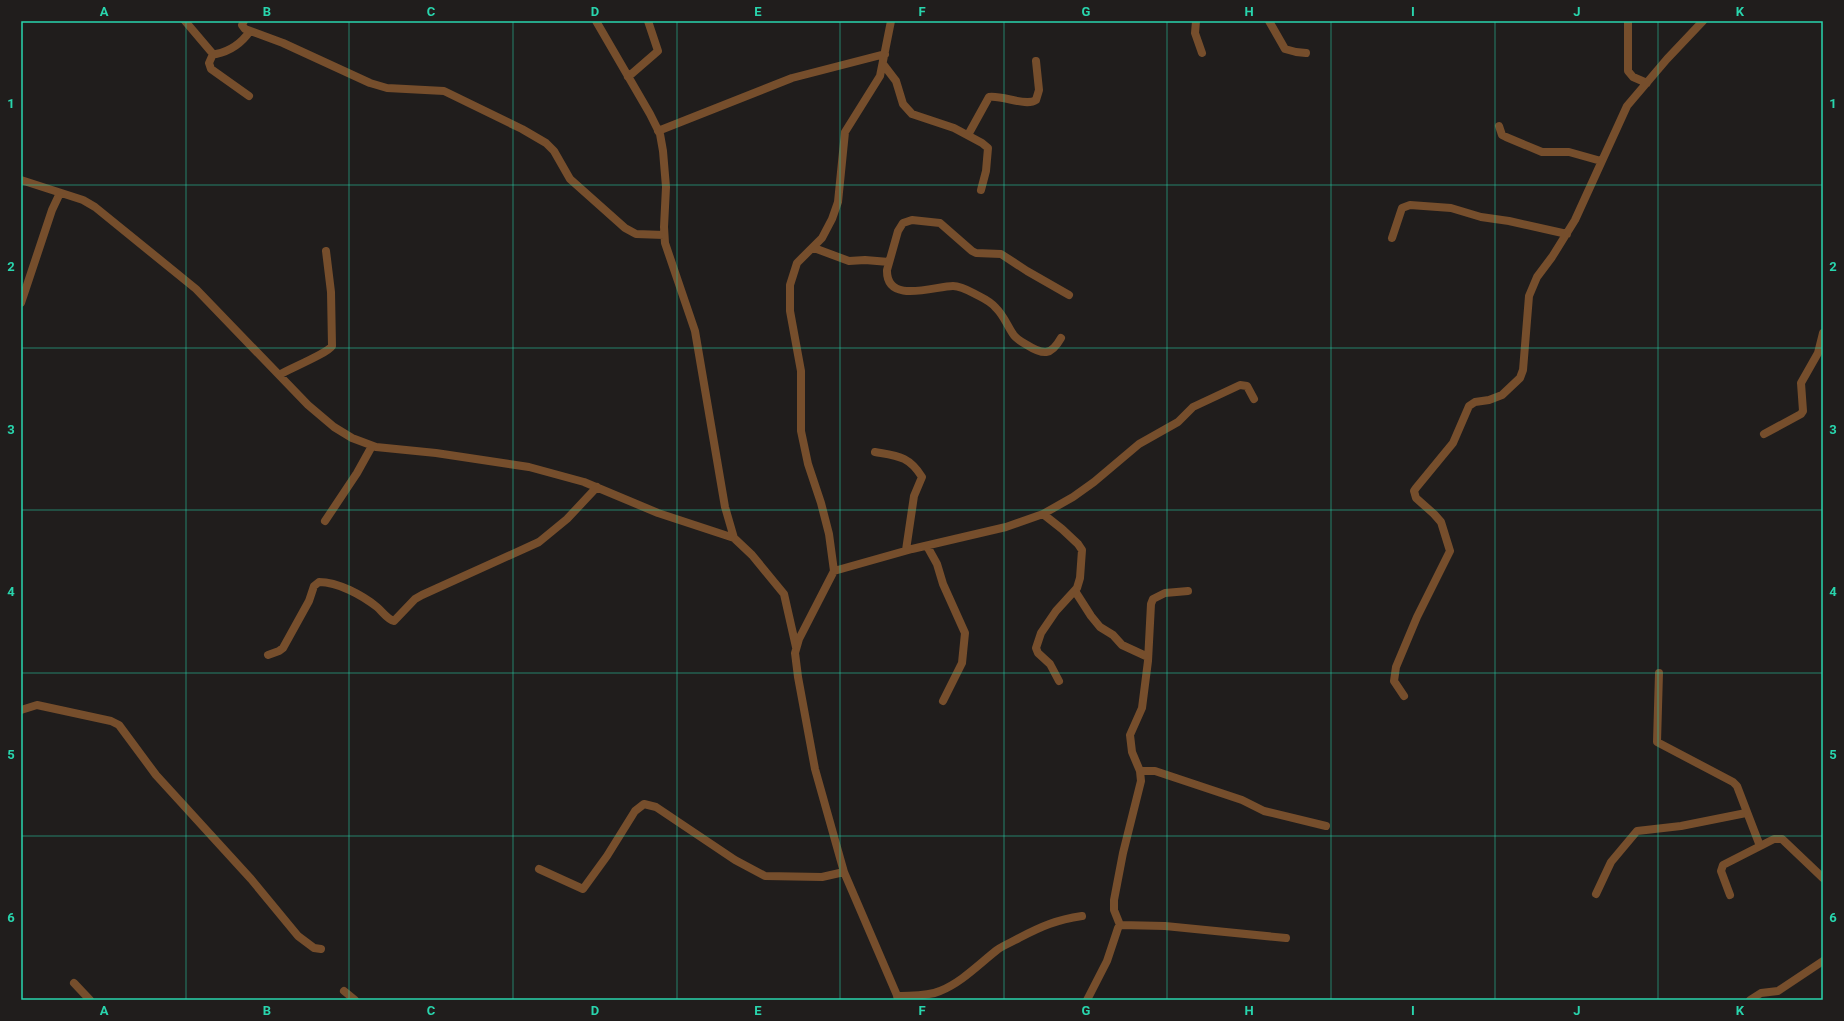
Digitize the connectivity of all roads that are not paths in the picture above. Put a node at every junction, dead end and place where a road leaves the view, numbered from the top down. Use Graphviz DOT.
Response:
graph roads {
  1 [pos="185,21"];
  2 [pos="244,21"];
  3 [pos="596,21"];
  4 [pos="648,21"];
  5 [pos="891,21"];
  6 [pos="1196,21"];
  7 [pos="1269,21"];
  8 [pos="1628,21"];
  9 [pos="1703,21"];
  10 [pos="250,31"];
  11 [pos="1202,53"];
  12 [pos="1306,53"];
  13 [pos="213,54"];
  14 [pos="885,54"];
  15 [pos="1036,61"];
  16 [pos="883,64"];
  17 [pos="628,77"];
  18 [pos="1647,83"];
  19 [pos="249,96"];
  20 [pos="1499,126"];
  21 [pos="658,131"];
  22 [pos="968,135"];
  23 [pos="1602,162"];
  24 [pos="21,180"];
  25 [pos="981,190"];
  26 [pos="60,193"];
  27 [pos="1567,234"];
  28 [pos="664,235"];
  29 [pos="1392,238"];
  30 [pos="814,248"];
  31 [pos="326,251"];
  32 [pos="889,262"];
  33 [pos="1069,295"];
  34 [pos="21,303"];
  35 [pos="1823,333"];
  36 [pos="1061,338"];
  37 [pos="279,375"];
  38 [pos="1254,399"];
  39 [pos="1764,434"];
  40 [pos="372,446"];
  41 [pos="875,452"];
  42 [pos="597,487"];
  43 [pos="1043,514"];
  44 [pos="325,521"];
  45 [pos="734,538"];
  46 [pos="927,546"];
  47 [pos="906,550"];
  48 [pos="834,571"];
  49 [pos="1075,591"];
  50 [pos="1188,591"];
  51 [pos="796,648"];
  52 [pos="268,655"];
  53 [pos="1148,658"];
  54 [pos="1660,673"];
  55 [pos="1060,681"];
  56 [pos="1404,696"];
  57 [pos="944,701"];
  58 [pos="21,710"];
  59 [pos="1140,771"];
  60 [pos="1746,813"];
  61 [pos="1326,826"];
  62 [pos="1760,846"];
  63 [pos="539,869"];
  64 [pos="844,872"];
  65 [pos="1823,878"];
  66 [pos="1596,894"];
  67 [pos="1730,895"];
  68 [pos="1082,916"];
  69 [pos="1120,925"];
  70 [pos="1286,938"];
  71 [pos="321,949"];
  72 [pos="1823,961"];
  73 [pos="74,983"];
  74 [pos="344,991"];
  75 [pos="898,998"];
  76 [pos="90,1000"];
  77 [pos="356,1000"];
  78 [pos="1087,1000"];
  79 [pos="1750,1000"];
  1 -- 13 [label="street"];
  2 -- 10 [label="street"];
  3 -- 17 [label="street"];
  4 -- 17 [label="street"];
  5 -- 14 [label="street"];
  6 -- 11 [label="street"];
  7 -- 12 [label="street"];
  8 -- 18 [label="street"];
  9 -- 18 [label="street"];
  10 -- 13 [label="street"];
  10 -- 28 [label="street"];
  13 -- 19 [label="street"];
  14 -- 16 [label="street"];
  14 -- 21 [label="street"];
  15 -- 22 [label="street"];
  16 -- 22 [label="street"];
  16 -- 30 [label="street"];
  17 -- 21 [label="street"];
  18 -- 23 [label="street"];
  20 -- 23 [label="street"];
  21 -- 28 [label="street"];
  22 -- 25 [label="street"];
  23 -- 27 [label="street"];
  24 -- 26 [label="street"];
  26 -- 34 [label="street"];
  26 -- 37 [label="street"];
  27 -- 29 [label="street"];
  27 -- 56 [label="street"];
  28 -- 45 [label="street"];
  30 -- 32 [label="street"];
  30 -- 48 [label="street"];
  31 -- 37 [label="street"];
  32 -- 33 [label="street"];
  32 -- 36 [label="street"];
  35 -- 39 [label="street"];
  37 -- 40 [label="street"];
  38 -- 43 [label="street"];
  40 -- 42 [label="street"];
  40 -- 44 [label="street"];
  41 -- 47 [label="street"];
  42 -- 45 [label="street"];
  42 -- 52 [label="street"];
  43 -- 46 [label="street"];
  43 -- 49 [label="street"];
  45 -- 51 [label="street"];
  46 -- 47 [label="street"];
  46 -- 57 [label="street"];
  47 -- 48 [label="street"];
  48 -- 51 [label="street"];
  49 -- 53 [label="street"];
  49 -- 55 [label="street"];
  50 -- 53 [label="street"];
  51 -- 64 [label="street"];
  53 -- 59 [label="street"];
  54 -- 60 [label="street"];
  58 -- 71 [label="street"];
  59 -- 61 [label="street"];
  59 -- 69 [label="street"];
  60 -- 62 [label="street"];
  60 -- 66 [label="street"];
  62 -- 65 [label="street"];
  62 -- 67 [label="street"];
  63 -- 64 [label="street"];
  64 -- 75 [label="street"];
  68 -- 75 [label="street"];
  69 -- 70 [label="street"];
  69 -- 78 [label="street"];
  72 -- 79 [label="street"];
  73 -- 76 [label="street"];
  74 -- 77 [label="street"];
}
